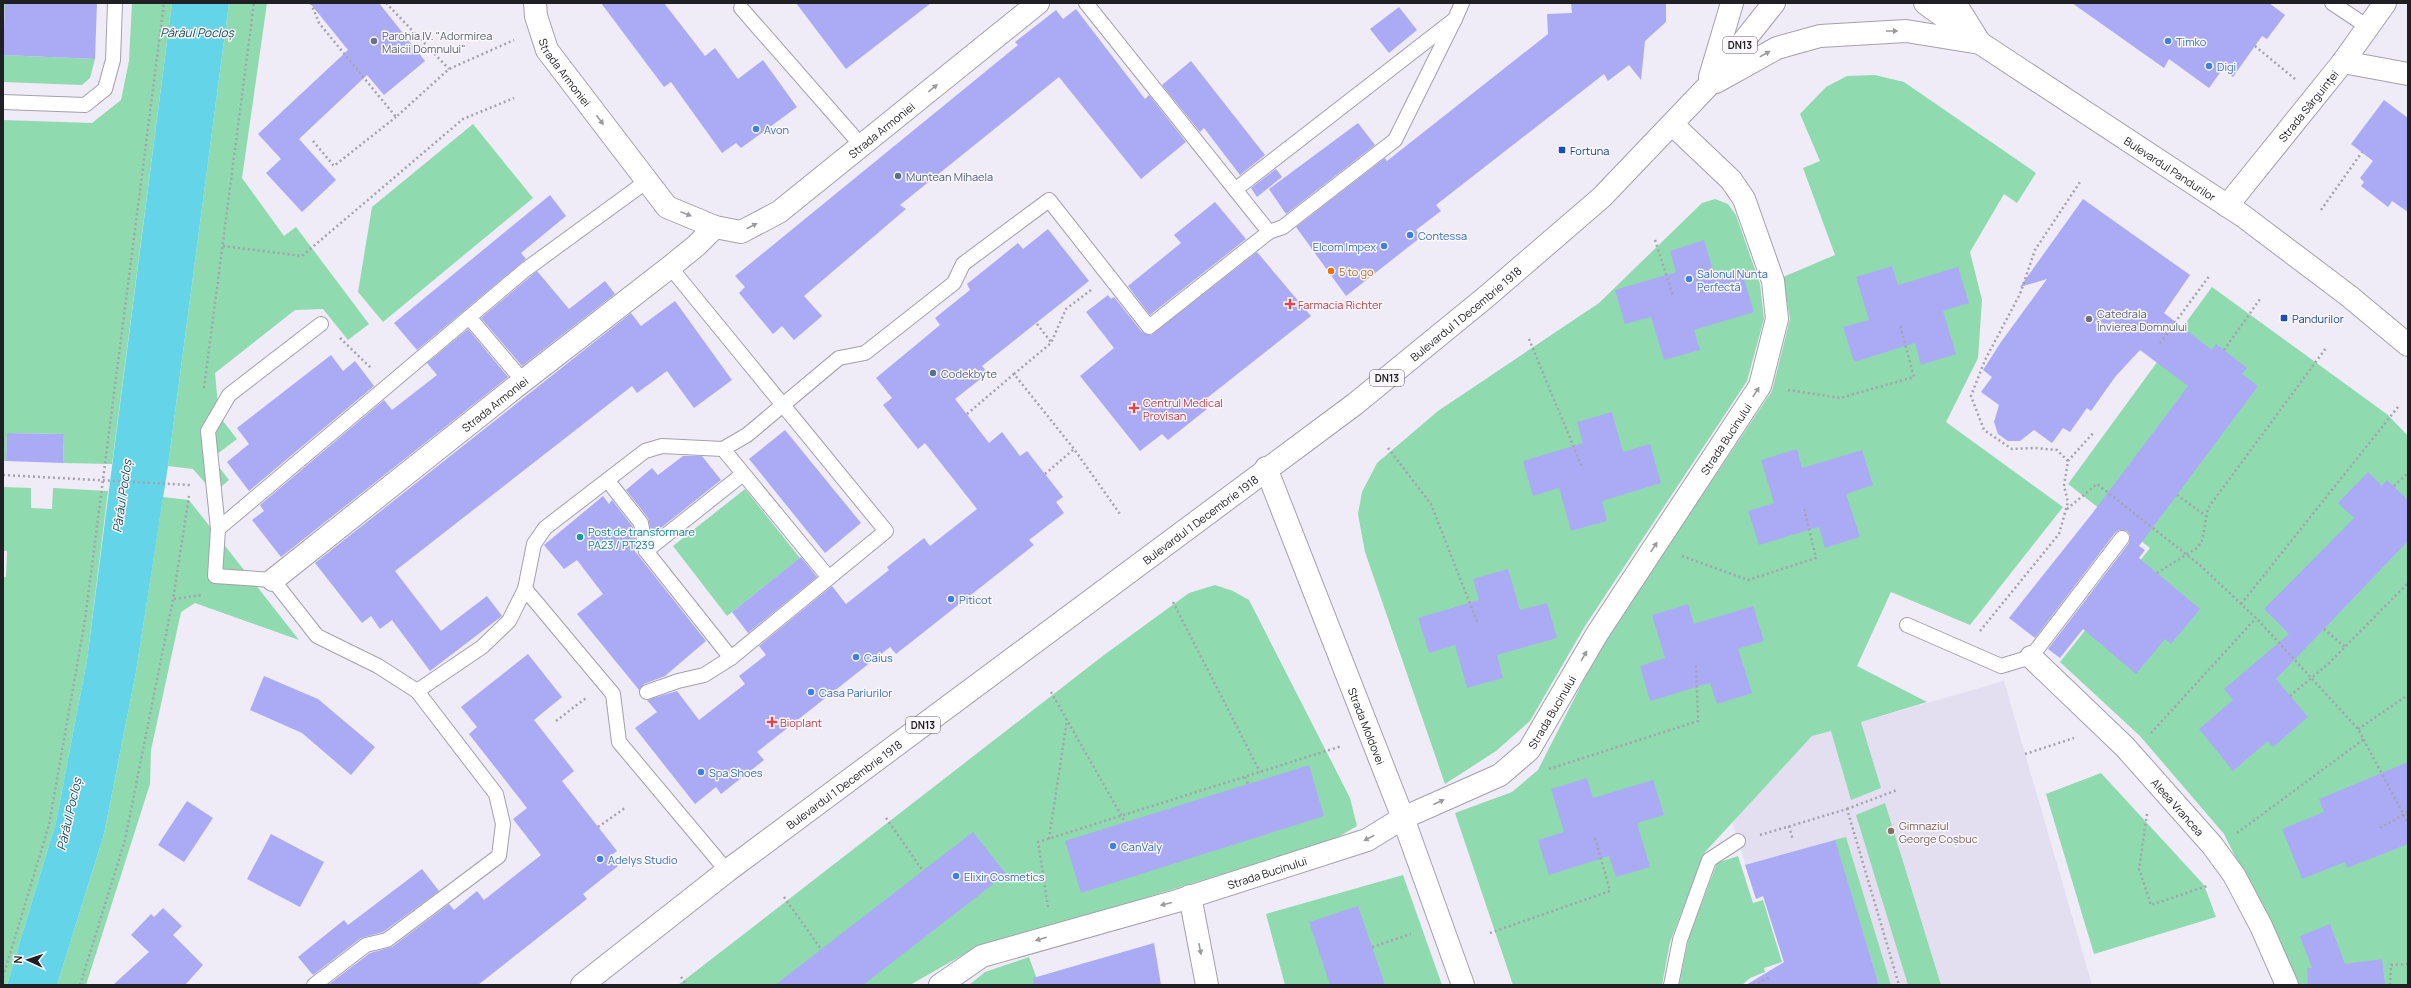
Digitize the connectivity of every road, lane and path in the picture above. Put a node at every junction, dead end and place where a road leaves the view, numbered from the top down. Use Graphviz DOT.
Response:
graph roads {
  1 [pos="115,3"];
  2 [pos="164,3"];
  3 [pos="254,3"];
  4 [pos="311,3"];
  5 [pos="386,3"];
  6 [pos="535,3"];
  7 [pos="1038,3"];
  8 [pos="1086,3"];
  9 [pos="1462,3"];
  10 [pos="1732,3"];
  11 [pos="1774,3"];
  12 [pos="1924,3"];
  13 [pos="1955,3"];
  14 [pos="2332,3"];
  15 [pos="2385,3"];
  16 [pos="741,8"];
  17 [pos="1455,19"];
  18 [pos="2368,27"];
  19 [pos="520,37"];
  20 [pos="1980,43"];
  21 [pos="2255,46"];
  22 [pos="2342,62"];
  23 [pos="449,69"];
  24 [pos="2408,74"];
  25 [pos="2300,83"];
  26 [pos="1707,87"];
  27 [pos="514,98"];
  28 [pos="3,102"];
  29 [pos="396,117"];
  30 [pos="1673,125"];
  31 [pos="313,141"];
  32 [pos="862,145"];
  33 [pos="2362,152"];
  34 [pos="647,181"];
  35 [pos="2080,182"];
  36 [pos="1236,189"];
  37 [pos="2227,206"];
  38 [pos="2321,210"];
  39 [pos="715,227"];
  40 [pos="1269,232"];
  41 [pos="1655,240"];
  42 [pos="222,246"];
  43 [pos="670,267"];
  44 [pos="1108,275"];
  45 [pos="2210,275"];
  46 [pos="1673,296"];
  47 [pos="2260,299"];
  48 [pos="469,317"];
  49 [pos="321,324"];
  50 [pos="1036,324"];
  51 [pos="1900,325"];
  52 [pos="1529,339"];
  53 [pos="1051,343"];
  54 [pos="2160,343"];
  55 [pos="2408,345"];
  56 [pos="2326,348"];
  57 [pos="2224,350"];
  58 [pos="1014,374"];
  59 [pos="523,381"];
  60 [pos="388,385"];
  61 [pos="1760,386"];
  62 [pos="203,394"];
  63 [pos="781,405"];
  64 [pos="2398,407"];
  65 [pos="967,414"];
  66 [pos="2094,432"];
  67 [pos="1388,448"];
  68 [pos="723,449"];
  69 [pos="1074,450"];
  70 [pos="2068,461"];
  71 [pos="1582,467"];
  72 [pos="1266,468"];
  73 [pos="2408,473"];
  74 [pos="743,474"];
  75 [pos="1045,474"];
  76 [pos="3,476"];
  77 [pos="192,478"];
  78 [pos="102,479"];
  79 [pos="608,481"];
  80 [pos="191,485"];
  81 [pos="2394,486"];
  82 [pos="2177,495"];
  83 [pos="1804,508"];
  84 [pos="2067,509"];
  85 [pos="1120,514"];
  86 [pos="2206,516"];
  87 [pos="218,529"];
  88 [pos="2122,538"];
  89 [pos="1654,546"];
  90 [pos="646,551"];
  91 [pos="2185,554"];
  92 [pos="2157,573"];
  93 [pos="829,578"];
  94 [pos="273,580"];
  95 [pos="2408,583"];
  96 [pos="525,589"];
  97 [pos="1173,602"];
  98 [pos="2241,604"];
  99 [pos="2256,618"];
  100 [pos="1478,624"];
  101 [pos="1907,626"];
  102 [pos="2324,629"];
  103 [pos="2345,647"];
  104 [pos="1965,650"];
  105 [pos="2030,657"];
  106 [pos="731,658"];
  107 [pos="1696,664"];
  108 [pos="2310,677"];
  109 [pos="604,684"];
  110 [pos="417,691"];
  111 [pos="647,692"];
  112 [pos="1051,692"];
  113 [pos="2408,695"];
  114 [pos="2290,696"];
  115 [pos="1067,720"];
  116 [pos="556,721"];
  117 [pos="2358,729"];
  118 [pos="2151,733"];
  119 [pos="2075,737"];
  120 [pos="2364,739"];
  121 [pos="1342,746"];
  122 [pos="2025,754"];
  123 [pos="1542,770"];
  124 [pos="1260,772"];
  125 [pos="1245,777"];
  126 [pos="1248,784"];
  127 [pos="1897,790"];
  128 [pos="625,808"];
  129 [pos="1847,810"];
  130 [pos="2148,810"];
  131 [pos="2408,812"];
  132 [pos="2403,814"];
  133 [pos="1123,816"];
  134 [pos="886,818"];
  135 [pos="1403,818"];
  136 [pos="1125,822"];
  137 [pos="2408,823"];
  138 [pos="1789,826"];
  139 [pos="598,827"];
  140 [pos="2380,828"];
  141 [pos="2237,833"];
  142 [pos="1595,838"];
  143 [pos="1049,839"];
  144 [pos="1793,840"];
  145 [pos="1738,841"];
  146 [pos="923,871"];
  147 [pos="727,872"];
  148 [pos="2210,884"];
  149 [pos="1190,896"];
  150 [pos="784,898"];
  151 [pos="1048,907"];
  152 [pos="1490,933"];
  153 [pos="1412,934"];
  154 [pos="1372,947"];
  155 [pos="821,949"];
  156 [pos="2408,964"];
  157 [pos="3,977"];
  158 [pos="681,977"];
  159 [pos="1771,977"];
  160 [pos="80,985"];
  161 [pos="314,985"];
  162 [pos="582,985"];
  163 [pos="687,985"];
  164 [pos="940,985"];
  165 [pos="1207,985"];
  166 [pos="1463,985"];
  167 [pos="1671,985"];
  168 [pos="1753,985"];
  169 [pos="1899,985"];
  170 [pos="2287,985"];
  171 [pos="2390,985"];
  1 -- 28 [label="lane"];
  2 -- 78 [label="path"];
  3 -- 42 [label="path"];
  4 -- 29 [label="path"];
  5 -- 23 [label="path"];
  6 -- 34 [label="street, Strada Armoniei, one-way"];
  32 -- 7 [label="street, Strada Armoniei, one-way"];
  8 -- 36 [label="lane"];
  9 -- 17 [label="lane"];
  10 -- 26 [label="street"];
  11 -- 26 [label="street, Bulevardul 1 Decembrie 1918 / DN13"];
  12 -- 20 [label="street, Bulevardul Pandurilor"];
  13 -- 20 [label="street"];
  14 -- 18 [label="lane"];
  15 -- 18 [label="street, Strada Sârguinței"];
  16 -- 32 [label="lane"];
  17 -- 36 [label="lane"];
  17 -- 40 [label="lane"];
  18 -- 22 [label="street, Strada Sârguinței"];
  19 -- 23 [label="path"];
  26 -- 20 [label="street, one-way"];
  20 -- 37 [label="street, Bulevardul Pandurilor"];
  21 -- 25 [label="path"];
  22 -- 24 [label="street"];
  22 -- 37 [label="street, Strada Sârguinței"];
  23 -- 29 [label="path"];
  26 -- 30 [label="street, Bulevardul 1 Decembrie 1918 / DN13"];
  27 -- 42 [label="path"];
  29 -- 31 [label="path"];
  30 -- 61 [label="street, Strada Bucinului"];
  30 -- 72 [label="street, Bulevardul 1 Decembrie 1918 / DN13"];
  39 -- 32 [label="street, Strada Armoniei, one-way"];
  33 -- 38 [label="path"];
  34 -- 39 [label="street, Strada Armoniei, one-way"];
  34 -- 48 [label="lane"];
  35 -- 70 [label="path"];
  36 -- 40 [label="lane"];
  37 -- 55 [label="street, Bulevardul Pandurilor"];
  39 -- 43 [label="street, Strada Armoniei"];
  40 -- 44 [label="lane"];
  41 -- 46 [label="path"];
  42 -- 62 [label="path"];
  43 -- 59 [label="street, Strada Armoniei"];
  43 -- 63 [label="lane"];
  44 -- 53 [label="path"];
  44 -- 63 [label="lane"];
  45 -- 54 [label="path"];
  47 -- 57 [label="path"];
  48 -- 59 [label="lane"];
  48 -- 60 [label="lane"];
  49 -- 60 [label="path"];
  49 -- 87 [label="lane"];
  50 -- 53 [label="path"];
  51 -- 61 [label="path"];
  52 -- 71 [label="path"];
  53 -- 58 [label="path"];
  56 -- 86 [label="path"];
  58 -- 65 [label="path"];
  58 -- 69 [label="path"];
  59 -- 94 [label="street, Strada Armoniei"];
  60 -- 87 [label="lane"];
  89 -- 61 [label="street, Strada Bucinului, one-way"];
  63 -- 68 [label="lane"];
  63 -- 93 [label="lane"];
  64 -- 98 [label="path"];
  66 -- 70 [label="path"];
  67 -- 100 [label="path"];
  68 -- 74 [label="lane"];
  68 -- 79 [label="lane"];
  69 -- 75 [label="path"];
  69 -- 85 [label="path"];
  70 -- 84 [label="path"];
  72 -- 135 [label="street, Strada Moldovei"];
  72 -- 147 [label="street, Bulevardul 1 Decembrie 1918 / DN13"];
  73 -- 81 [label="path"];
  74 -- 90 [label="lane"];
  74 -- 93 [label="lane"];
  76 -- 78 [label="path"];
  77 -- 80 [label="path"];
  78 -- 80 [label="path"];
  78 -- 157 [label="path"];
  79 -- 90 [label="lane"];
  79 -- 96 [label="lane"];
  80 -- 160 [label="path"];
  82 -- 86 [label="path"];
  83 -- 89 [label="path"];
  84 -- 91 [label="path"];
  84 -- 104 [label="path"];
  86 -- 91 [label="path"];
  87 -- 94 [label="lane"];
  88 -- 105 [label="lane"];
  135 -- 89 [label="street, Strada Bucinului, one-way"];
  90 -- 106 [label="lane"];
  91 -- 92 [label="path"];
  91 -- 98 [label="path"];
  93 -- 106 [label="lane"];
  94 -- 110 [label="lane"];
  95 -- 103 [label="path"];
  96 -- 109 [label="lane"];
  96 -- 110 [label="lane"];
  97 -- 124 [label="path"];
  98 -- 99 [label="path"];
  99 -- 108 [label="path"];
  99 -- 118 [label="path"];
  101 -- 104 [label="lane"];
  102 -- 103 [label="path"];
  103 -- 108 [label="path"];
  104 -- 105 [label="lane"];
  105 -- 170 [label="street, Aleea Vrancea"];
  106 -- 111 [label="lane"];
  107 -- 123 [label="path"];
  108 -- 114 [label="path"];
  108 -- 117 [label="path"];
  109 -- 116 [label="path"];
  109 -- 147 [label="lane"];
  110 -- 161 [label="lane"];
  112 -- 115 [label="path"];
  113 -- 117 [label="path"];
  115 -- 133 [label="path"];
  115 -- 143 [label="path"];
  117 -- 120 [label="path"];
  119 -- 122 [label="path"];
  120 -- 132 [label="path"];
  120 -- 141 [label="path"];
  121 -- 124 [label="path"];
  124 -- 125 [label="path"];
  125 -- 126 [label="path"];
  125 -- 133 [label="path"];
  127 -- 129 [label="path"];
  128 -- 139 [label="path"];
  129 -- 138 [label="path"];
  129 -- 169 [label="path"];
  130 -- 148 [label="path"];
  131 -- 132 [label="path"];
  132 -- 137 [label="path"];
  132 -- 140 [label="path"];
  133 -- 136 [label="path"];
  133 -- 143 [label="path"];
  134 -- 146 [label="path"];
  135 -- 149 [label="street, Strada Bucinului, one-way"];
  135 -- 166 [label="street, Strada Moldovei"];
  138 -- 144 [label="path"];
  138 -- 145 [label="path"];
  142 -- 152 [label="path"];
  143 -- 151 [label="path"];
  145 -- 167 [label="lane"];
  147 -- 162 [label="street, Bulevardul 1 Decembrie 1918 / DN13"];
  149 -- 164 [label="street, Strada Bucinului, one-way"];
  149 -- 165 [label="street, one-way"];
  150 -- 155 [label="path"];
  153 -- 154 [label="path"];
  156 -- 171 [label="path"];
  158 -- 163 [label="path"];
  159 -- 168 [label="path"];
}
